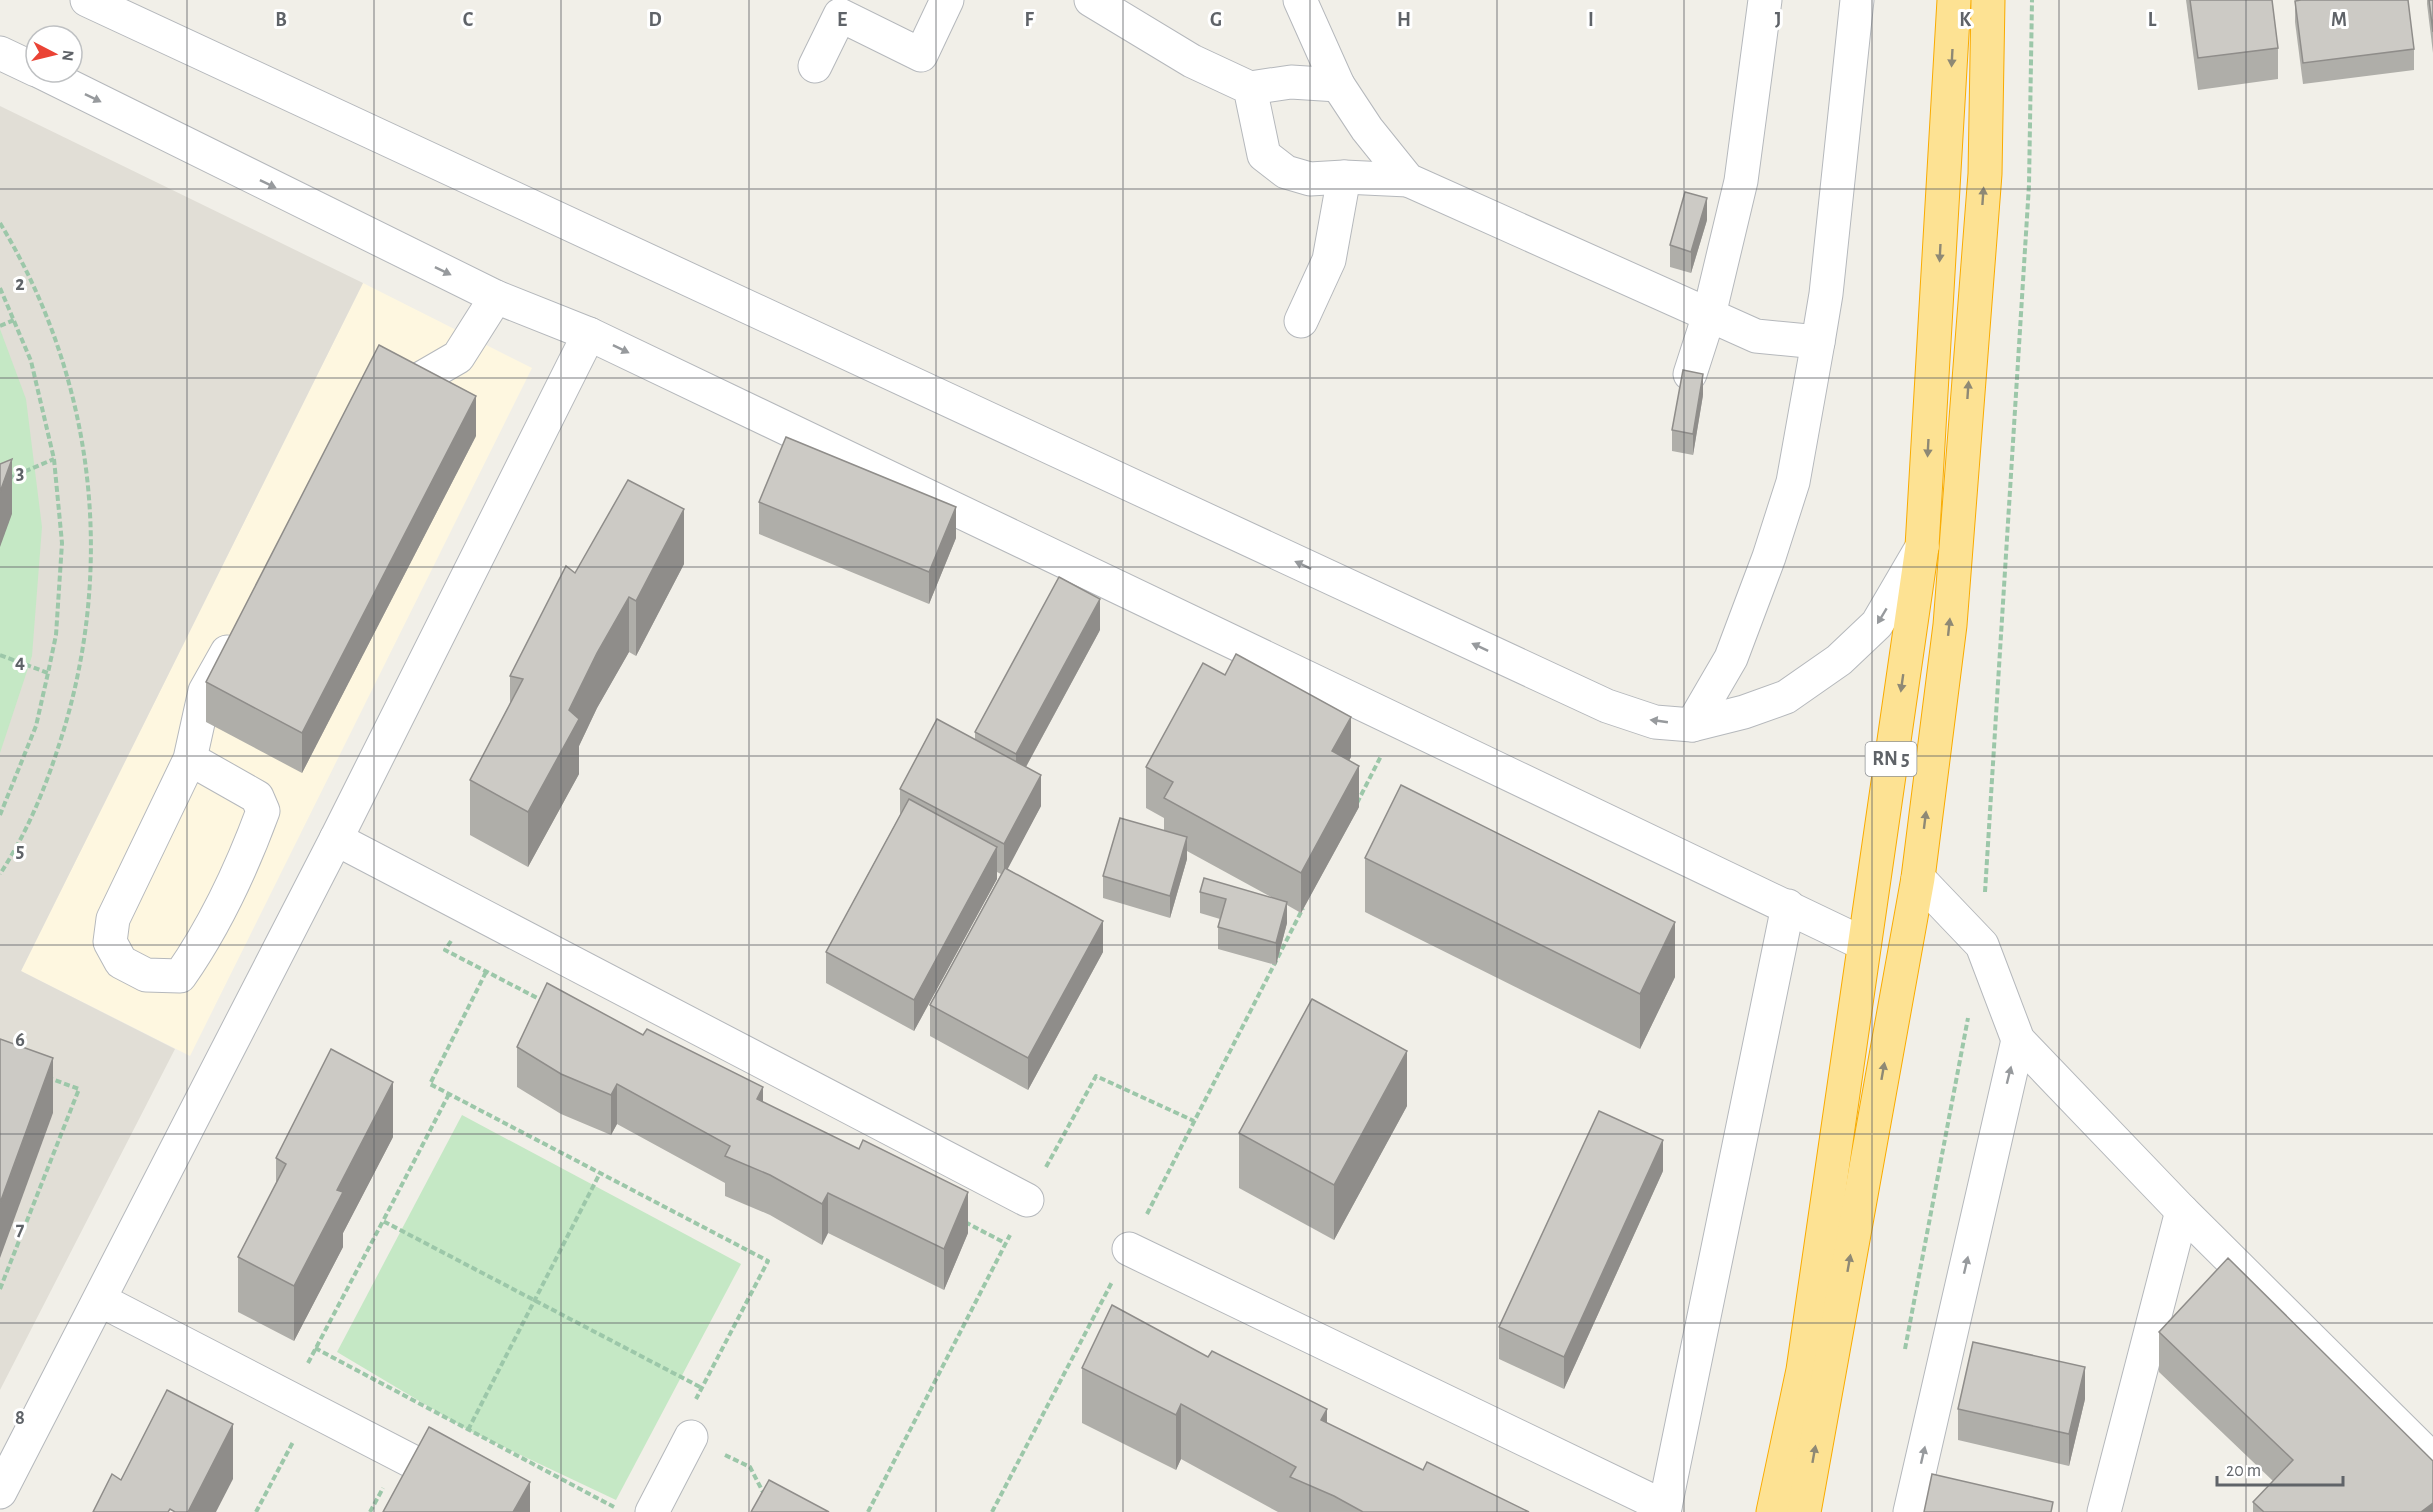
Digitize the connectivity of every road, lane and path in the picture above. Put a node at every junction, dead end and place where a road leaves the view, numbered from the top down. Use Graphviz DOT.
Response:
graph roads {
  1 [pos="87,0"];
  2 [pos="947,0"];
  3 [pos="1090,0"];
  4 [pos="1300,0"];
  5 [pos="1765,0"];
  6 [pos="1857,0"];
  7 [pos="1988,0"];
  8 [pos="2032,0"];
  9 [pos="1953,5"];
  10 [pos="0,52"];
  11 [pos="24,64"];
  12 [pos="816,66"];
  13 [pos="65,84"];
  14 [pos="1338,85"];
  15 [pos="1250,88"];
  16 [pos="1344,177"];
  17 [pos="1408,180"];
  18 [pos="0,223"];
  19 [pos="0,288"];
  20 [pos="496,297"];
  21 [pos="1709,315"];
  22 [pos="14,320"];
  23 [pos="1302,321"];
  24 [pos="0,326"];
  25 [pos="589,334"];
  26 [pos="1818,342"];
  27 [pos="1690,374"];
  28 [pos="376,416"];
  29 [pos="54,459"];
  30 [pos="0,482"];
  31 [pos="1922,547"];
  32 [pos="238,631"];
  33 [pos="0,655"];
  34 [pos="48,673"];
  35 [pos="1400,721"];
  36 [pos="1692,725"];
  37 [pos="190,759"];
  38 [pos="1356,805"];
  39 [pos="0,815"];
  40 [pos="336,839"];
  41 [pos="0,874"];
  42 [pos="1918,878"];
  43 [pos="1308,900"];
  44 [pos="1788,906"];
  45 [pos="470,909"];
  46 [pos="1864,944"];
  47 [pos="1982,945"];
  48 [pos="486,972"];
  49 [pos="550,1005"];
  50 [pos="1969,1014"];
  51 [pos="2018,1040"];
  52 [pos="40,1075"];
  53 [pos="450,1094"];
  54 [pos="1194,1121"];
  55 [pos="600,1173"];
  56 [pos="1027,1200"];
  57 [pos="2182,1211"];
  58 [pos="383,1221"];
  59 [pos="963,1221"];
  60 [pos="1005,1243"];
  61 [pos="1129,1249"];
  62 [pos="0,1289"];
  63 [pos="100,1300"];
  64 [pos="534,1300"];
  65 [pos="315,1348"];
  66 [pos="1904,1351"];
  67 [pos="702,1388"];
  68 [pos="300,1404"];
  69 [pos="468,1430"];
  70 [pos="691,1437"];
  71 [pos="2433,1460"];
  72 [pos="0,1492"];
  73 [pos="769,1503"];
  74 [pos="620,1507"];
  75 [pos="1665,1509"];
  76 [pos="256,1512"];
  77 [pos="510,1512"];
  78 [pos="652,1512"];
  79 [pos="868,1512"];
  80 [pos="992,1512"];
  81 [pos="1773,1512"];
  82 [pos="1804,1512"];
  83 [pos="1910,1512"];
  84 [pos="2104,1512"];
  36 -- 1 [label="street, one-way"];
  2 -- 12 [label="street"];
  3 -- 15 [label="street"];
  4 -- 14 [label="street"];
  5 -- 21 [label="street"];
  6 -- 26 [label="street"];
  42 -- 7 [label="highway, RN 5, one-way"];
  8 -- 47 [label="path"];
  9 -- 31 [label="highway, RN 5, one-way"];
  10 -- 11 [label="street"];
  13 -- 20 [label="street, one-way"];
  14 -- 15 [label="street"];
  14 -- 17 [label="street"];
  15 -- 16 [label="street"];
  16 -- 17 [label="street"];
  16 -- 23 [label="street"];
  17 -- 21 [label="street"];
  18 -- 41 [label="path"];
  19 -- 22 [label="path"];
  20 -- 25 [label="street"];
  20 -- 28 [label="street"];
  21 -- 26 [label="street"];
  21 -- 27 [label="street"];
  22 -- 24 [label="path"];
  22 -- 29 [label="path"];
  25 -- 35 [label="street, one-way"];
  25 -- 40 [label="street"];
  26 -- 36 [label="street"];
  29 -- 30 [label="path"];
  29 -- 34 [label="path"];
  31 -- 36 [label="street, one-way"];
  31 -- 46 [label="highway, RN 5, one-way"];
  32 -- 37 [label="street"];
  33 -- 34 [label="path"];
  34 -- 39 [label="path"];
  35 -- 38 [label="path"];
  35 -- 44 [label="street"];
  37 -- 37 [label="street"];
  40 -- 45 [label="street"];
  40 -- 63 [label="street"];
  42 -- 47 [label="street"];
  82 -- 42 [label="highway, RN 5, one-way"];
  43 -- 54 [label="path"];
  44 -- 46 [label="street"];
  44 -- 75 [label="street"];
  45 -- 48 [label="path"];
  45 -- 56 [label="street"];
  46 -- 81 [label="highway, RN 5"];
  47 -- 51 [label="street"];
  48 -- 49 [label="path"];
  48 -- 53 [label="path"];
  50 -- 66 [label="path"];
  51 -- 57 [label="street"];
  83 -- 51 [label="street, one-way"];
  52 -- 62 [label="path"];
  53 -- 55 [label="path"];
  53 -- 58 [label="path"];
  54 -- 56 [label="path"];
  54 -- 61 [label="path"];
  55 -- 64 [label="path"];
  55 -- 67 [label="path"];
  56 -- 60 [label="path"];
  57 -- 71 [label="street"];
  57 -- 84 [label="street"];
  58 -- 64 [label="path"];
  58 -- 65 [label="path"];
  59 -- 60 [label="path"];
  60 -- 79 [label="path"];
  61 -- 75 [label="street"];
  61 -- 80 [label="path"];
  63 -- 68 [label="street"];
  63 -- 72 [label="street"];
  64 -- 67 [label="path"];
  64 -- 69 [label="path"];
  65 -- 68 [label="path"];
  65 -- 69 [label="path"];
  67 -- 70 [label="path"];
  68 -- 76 [label="path"];
  68 -- 77 [label="street"];
  69 -- 74 [label="path"];
  70 -- 73 [label="path"];
  70 -- 78 [label="street"];
}
